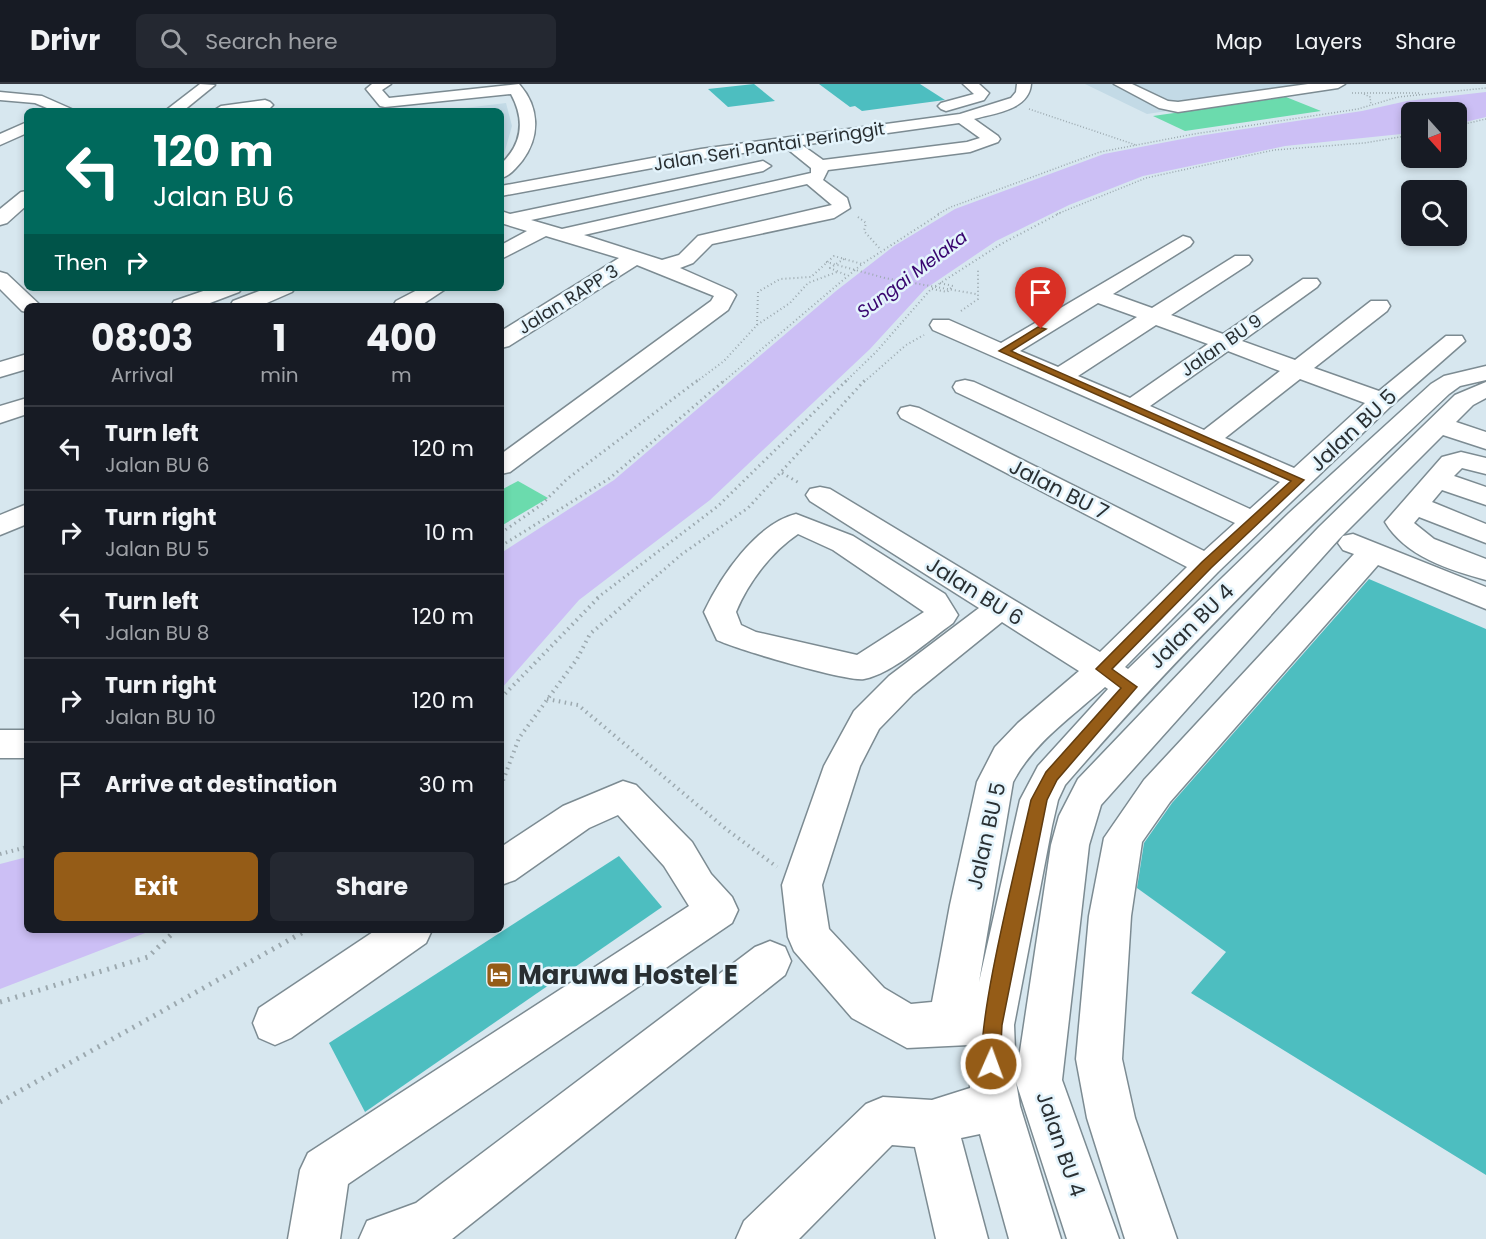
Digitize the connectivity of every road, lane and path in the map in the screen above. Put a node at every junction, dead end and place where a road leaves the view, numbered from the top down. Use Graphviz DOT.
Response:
graph roads {
  1 [pos="384,84"];
  2 [pos="970,84"];
  3 [pos="1024,84"];
  4 [pos="1338,84"];
  5 [pos="1478,84"];
  6 [pos="208,85"];
  7 [pos="1163,85"];
  8 [pos="518,86"];
  9 [pos="1299,86"];
  10 [pos="1321,86"];
  11 [pos="1127,87"];
  12 [pos="1486,87"];
  13 [pos="480,89"];
  14 [pos="948,90"];
  15 [pos="1351,93"];
  16 [pos="1426,94"];
  17 [pos="0,96"];
  18 [pos="1011,103"];
  19 [pos="265,105"];
  20 [pos="1371,105"];
  21 [pos="493,107"];
  22 [pos="58,108"];
  23 [pos="177,108"];
  24 [pos="243,108"];
  25 [pos="484,108"];
  26 [pos="965,110"];
  27 [pos="1486,119"];
  28 [pos="1467,123"];
  29 [pos="24,128"];
  30 [pos="1401,137"];
  31 [pos="0,140"];
  32 [pos="787,141"];
  33 [pos="1137,145"];
  34 [pos="509,158"];
  35 [pos="763,166"];
  36 [pos="815,173"];
  37 [pos="584,177"];
  38 [pos="504,190"];
  39 [pos="24,199"];
  40 [pos="841,208"];
  41 [pos="506,218"];
  42 [pos="0,219"];
  43 [pos="554,232"];
  44 [pos="1183,242"];
  45 [pos="881,250"];
  46 [pos="504,252"];
  47 [pos="635,257"];
  48 [pos="844,259"];
  49 [pos="1242,260"];
  50 [pos="826,262"];
  51 [pos="834,264"];
  52 [pos="862,264"];
  53 [pos="662,267"];
  54 [pos="978,270"];
  55 [pos="837,272"];
  56 [pos="847,275"];
  57 [pos="940,283"];
  58 [pos="1310,283"];
  59 [pos="14,285"];
  60 [pos="931,289"];
  61 [pos="950,289"];
  62 [pos="224,291"];
  63 [pos="278,291"];
  64 [pos="432,291"];
  65 [pos="1097,295"];
  66 [pos="28,303"];
  67 [pos="190,303"];
  68 [pos="248,303"];
  69 [pos="410,303"];
  70 [pos="1379,306"];
  71 [pos="1155,316"];
  72 [pos="757,325"];
  73 [pos="941,325"];
  74 [pos="504,339"];
  75 [pos="1454,341"];
  76 [pos="1225,342"];
  77 [pos="1004,351"];
  78 [pos="24,362"];
  79 [pos="0,370"];
  80 [pos="1298,370"];
  81 [pos="1486,373"];
  82 [pos="1061,376"];
  83 [pos="965,387"];
  84 [pos="24,389"];
  85 [pos="1486,389"];
  86 [pos="0,398"];
  87 [pos="1382,401"];
  88 [pos="24,406"];
  89 [pos="1132,408"];
  90 [pos="910,413"];
  91 [pos="0,416"];
  92 [pos="1439,425"];
  93 [pos="1483,435"];
  94 [pos="1208,440"];
  95 [pos="504,464"];
  96 [pos="1486,466"];
  97 [pos="1436,478"];
  98 [pos="1299,480"];
  99 [pos="820,495"];
  100 [pos="1486,497"];
  101 [pos="1414,505"];
  102 [pos="24,514"];
  103 [pos="1254,521"];
  104 [pos="0,526"];
  105 [pos="1314,526"];
  106 [pos="504,531"];
  107 [pos="1486,534"];
  108 [pos="896,541"];
  109 [pos="504,544"];
  110 [pos="1374,551"];
  111 [pos="870,560"];
  112 [pos="1207,565"];
  113 [pos="1486,570"];
  114 [pos="1486,599"];
  115 [pos="1001,606"];
  116 [pos="1116,678"];
  117 [pos="504,695"];
  118 [pos="547,699"];
  119 [pos="0,744"];
  120 [pos="24,744"];
  121 [pos="504,778"];
  122 [pos="24,848"];
  123 [pos="0,854"];
  124 [pos="504,866"];
  125 [pos="802,885"];
  126 [pos="173,933"];
  127 [pos="301,933"];
  128 [pos="407,933"];
  129 [pos="770,961"];
  130 [pos="0,1002"];
  131 [pos="275,1023"];
  132 [pos="972,1023"];
  133 [pos="0,1102"];
  134 [pos="996,1106"];
  135 [pos="937,1124"];
  136 [pos="314,1239"];
  137 [pos="386,1239"];
  138 [pos="762,1239"];
  139 [pos="962,1239"];
  140 [pos="1035,1239"];
  141 [pos="1094,1239"];
  142 [pos="1151,1239"];
  1 -- 13 [label="street"];
  2 -- 26 [label="street"];
  3 -- 18 [label="street"];
  4 -- 10 [label="street"];
  5 -- 12 [label="path"];
  6 -- 23 [label="street"];
  7 -- 11 [label="street"];
  8 -- 13 [label="street"];
  8 -- 34 [label="street"];
  9 -- 10 [label="street"];
  9 -- 11 [label="street"];
  10 -- 15 [label="path"];
  12 -- 16 [label="path"];
  14 -- 26 [label="street"];
  15 -- 16 [label="path"];
  15 -- 20 [label="path"];
  16 -- 20 [label="path"];
  17 -- 22 [label="street"];
  18 -- 26 [label="street, Jalan Seri Pantai Peringgit"];
  18 -- 33 [label="path"];
  19 -- 24 [label="street"];
  20 -- 33 [label="path"];
  21 -- 25 [label="street"];
  26 -- 32 [label="street, Jalan Seri Pantai Peringgit"];
  26 -- 36 [label="street"];
  27 -- 28 [label="path"];
  29 -- 31 [label="street"];
  30 -- 57 [label="path"];
  32 -- 36 [label="street"];
  32 -- 37 [label="street, Jalan Seri Pantai Peringgit"];
  33 -- 45 [label="path"];
  34 -- 37 [label="street"];
  35 -- 41 [label="street"];
  36 -- 40 [label="street"];
  36 -- 43 [label="street"];
  37 -- 38 [label="street, Jalan Seri Pantai Peringgit"];
  39 -- 42 [label="street"];
  40 -- 45 [label="path"];
  40 -- 53 [label="street"];
  41 -- 43 [label="street"];
  43 -- 46 [label="street"];
  43 -- 47 [label="street"];
  44 -- 65 [label="street"];
  45 -- 52 [label="path"];
  47 -- 53 [label="street"];
  47 -- 74 [label="street, Jalan RAPP 3"];
  48 -- 50 [label="path"];
  48 -- 51 [label="path"];
  48 -- 52 [label="path"];
  49 -- 71 [label="street"];
  50 -- 51 [label="path, bridge"];
  50 -- 72 [label="path"];
  51 -- 55 [label="path"];
  51 -- 61 [label="path, bridge"];
  52 -- 56 [label="path"];
  53 -- 95 [label="street"];
  54 -- 61 [label="path, bridge"];
  55 -- 56 [label="path"];
  55 -- 72 [label="path"];
  56 -- 109 [label="path"];
  57 -- 60 [label="path"];
  57 -- 61 [label="path"];
  58 -- 76 [label="street, Jalan BU 9"];
  59 -- 66 [label="street"];
  60 -- 61 [label="path"];
  60 -- 117 [label="path"];
  62 -- 67 [label="street"];
  63 -- 68 [label="street"];
  64 -- 69 [label="street"];
  65 -- 71 [label="street"];
  65 -- 77 [label="street"];
  70 -- 80 [label="street"];
  71 -- 76 [label="street"];
  71 -- 82 [label="street"];
  72 -- 106 [label="path"];
  73 -- 77 [label="street"];
  73 -- 118 [label="path"];
  75 -- 87 [label="street, Jalan BU 5"];
  76 -- 80 [label="street"];
  76 -- 89 [label="street, Jalan BU 9"];
  77 -- 82 [label="street"];
  78 -- 79 [label="street"];
  80 -- 87 [label="street"];
  80 -- 94 [label="street"];
  81 -- 105 [label="street, Jalan BU 4"];
  82 -- 89 [label="street"];
  83 -- 103 [label="street"];
  84 -- 86 [label="street"];
  85 -- 92 [label="street, Jalan BU 4"];
  87 -- 98 [label="street, Jalan BU 5"];
  88 -- 91 [label="street"];
  89 -- 94 [label="street"];
  90 -- 112 [label="street, Jalan BU 7"];
  92 -- 93 [label="street"];
  92 -- 105 [label="street, Jalan BU 4"];
  94 -- 98 [label="street"];
  96 -- 97 [label="street"];
  97 -- 100 [label="street"];
  97 -- 101 [label="street"];
  98 -- 103 [label="street, Jalan BU 5"];
  99 -- 108 [label="street, Jalan BU 6"];
  101 -- 107 [label="street"];
  101 -- 113 [label="street"];
  102 -- 104 [label="street"];
  103 -- 112 [label="street, Jalan BU 5"];
  105 -- 110 [label="street"];
  105 -- 116 [label="street, Jalan BU 4"];
  105 -- 141 [label="street, Jalan BU 4"];
  108 -- 111 [label="street"];
  108 -- 115 [label="street, Jalan BU 6"];
  110 -- 114 [label="street"];
  110 -- 142 [label="street"];
  111 -- 111 [label="street"];
  112 -- 116 [label="street, Jalan BU 5"];
  115 -- 116 [label="street, Jalan BU 6"];
  115 -- 125 [label="street"];
  116 -- 132 [label="street, Jalan BU 5"];
  118 -- 121 [label="path"];
  118 -- 125 [label="path"];
  119 -- 120 [label="street"];
  122 -- 123 [label="path"];
  124 -- 136 [label="street"];
  125 -- 132 [label="street"];
  126 -- 130 [label="path"];
  127 -- 133 [label="path"];
  128 -- 131 [label="street"];
  129 -- 137 [label="street"];
  132 -- 134 [label="street"];
  134 -- 135 [label="street"];
  134 -- 140 [label="street"];
  135 -- 138 [label="street"];
  135 -- 139 [label="street"];
}
